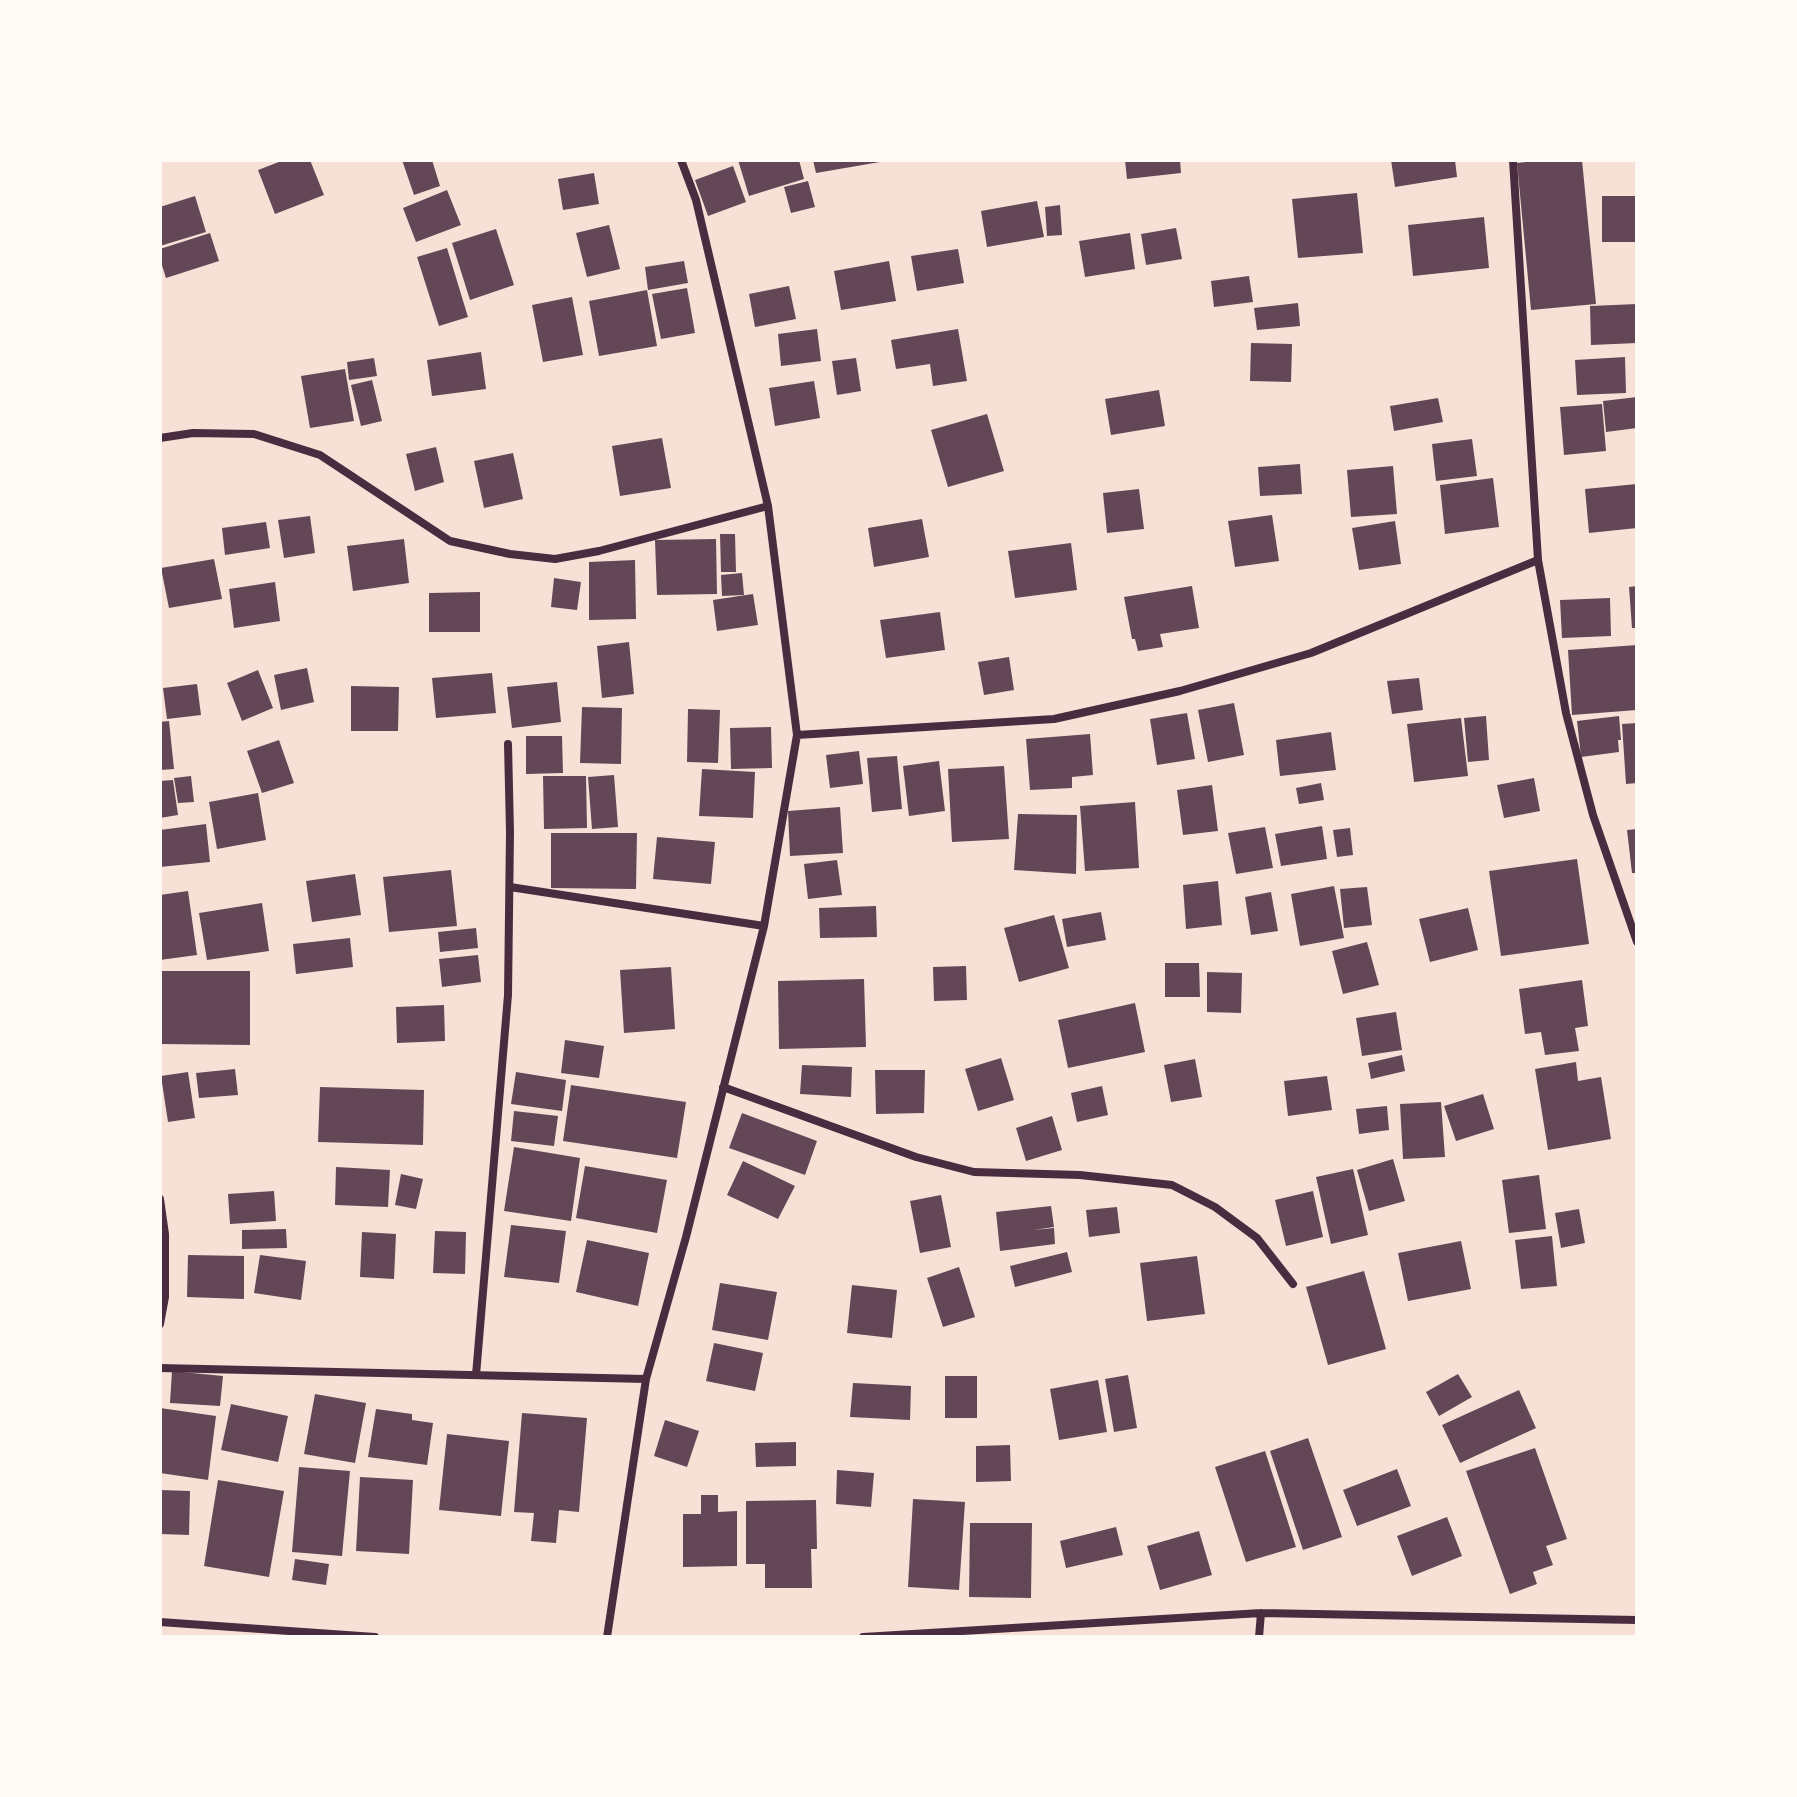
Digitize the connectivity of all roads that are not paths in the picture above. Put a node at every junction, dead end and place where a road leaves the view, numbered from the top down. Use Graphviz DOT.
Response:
graph roads {
  1 [pos="681,160"];
  2 [pos="1513,160"];
  3 [pos="160,438"];
  4 [pos="768,506"];
  5 [pos="1538,560"];
  6 [pos="797,735"];
  7 [pos="508,744"];
  8 [pos="510,887"];
  9 [pos="764,926"];
  10 [pos="1637,942"];
  11 [pos="723,1087"];
  12 [pos="160,1199"];
  13 [pos="1293,1284"];
  14 [pos="160,1324"];
  15 [pos="160,1368"];
  16 [pos="476,1375"];
  17 [pos="646,1379"];
  18 [pos="1261,1613"];
  19 [pos="1637,1620"];
  20 [pos="160,1622"];
  21 [pos="375,1637"];
  22 [pos="607,1637"];
  23 [pos="863,1637"];
  24 [pos="1259,1637"];
  1 -- 4 [label="street"];
  2 -- 5 [label="street"];
  3 -- 4 [label="street"];
  4 -- 6 [label="street"];
  5 -- 6 [label="street"];
  5 -- 10 [label="street"];
  6 -- 9 [label="street"];
  7 -- 8 [label="street"];
  8 -- 9 [label="street"];
  8 -- 16 [label="street"];
  9 -- 11 [label="street"];
  11 -- 13 [label="street"];
  11 -- 17 [label="street"];
  12 -- 14 [label="street"];
  15 -- 16 [label="street"];
  16 -- 17 [label="street"];
  17 -- 22 [label="street"];
  18 -- 19 [label="street"];
  18 -- 23 [label="street"];
  18 -- 24 [label="street"];
  20 -- 21 [label="street"];
}
